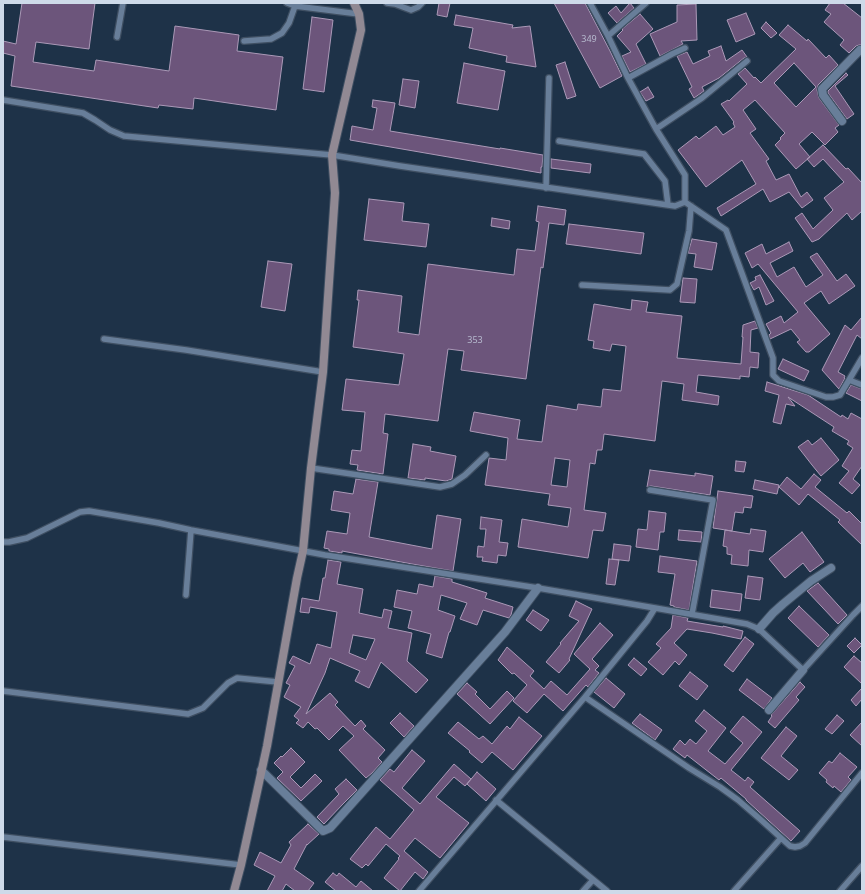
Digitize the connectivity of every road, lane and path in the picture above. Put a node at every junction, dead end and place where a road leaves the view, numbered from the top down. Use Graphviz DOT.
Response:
graph roads {
  1 [pos="123,3"];
  2 [pos="287,3"];
  3 [pos="354,3"];
  4 [pos="387,3"];
  5 [pos="422,3"];
  6 [pos="590,3"];
  7 [pos="646,3"];
  8 [pos="295,6"];
  9 [pos="358,14"];
  10 [pos="608,36"];
  11 [pos="117,37"];
  12 [pos="244,41"];
  13 [pos="685,48"];
  14 [pos="861,50"];
  15 [pos="747,61"];
  16 [pos="548,78"];
  17 [pos="628,78"];
  18 [pos="3,100"];
  19 [pos="842,122"];
  20 [pos="656,129"];
  21 [pos="559,141"];
  22 [pos="332,155"];
  23 [pos="546,188"];
  24 [pos="685,202"];
  25 [pos="668,205"];
  26 [pos="691,206"];
  27 [pos="582,285"];
  28 [pos="104,339"];
  29 [pos="862,358"];
  30 [pos="324,372"];
  31 [pos="849,380"];
  32 [pos="862,384"];
  33 [pos="486,455"];
  34 [pos="311,468"];
  35 [pos="650,490"];
  36 [pos="191,530"];
  37 [pos="3,542"];
  38 [pos="303,551"];
  39 [pos="831,568"];
  40 [pos="538,588"];
  41 [pos="186,595"];
  42 [pos="862,606"];
  43 [pos="655,608"];
  44 [pos="692,614"];
  45 [pos="759,629"];
  46 [pos="803,670"];
  47 [pos="278,682"];
  48 [pos="3,691"];
  49 [pos="585,697"];
  50 [pos="769,710"];
  51 [pos="261,770"];
  52 [pos="862,773"];
  53 [pos="496,800"];
  54 [pos="3,837"];
  55 [pos="781,838"];
  56 [pos="241,865"];
  57 [pos="862,866"];
  58 [pos="593,880"];
  59 [pos="234,891"];
  60 [pos="419,891"];
  61 [pos="583,891"];
  62 [pos="606,891"];
  63 [pos="734,891"];
  64 [pos="840,891"];
  1 -- 11 [label="lane"];
  2 -- 8 [label="lane"];
  3 -- 9 [label="street"];
  4 -- 5 [label="lane"];
  6 -- 10 [label="lane"];
  7 -- 10 [label="lane"];
  8 -- 9 [label="lane"];
  8 -- 12 [label="lane"];
  9 -- 22 [label="street"];
  10 -- 17 [label="lane"];
  13 -- 17 [label="lane"];
  14 -- 19 [label="street"];
  15 -- 20 [label="lane"];
  16 -- 23 [label="lane"];
  17 -- 20 [label="lane"];
  18 -- 22 [label="lane"];
  20 -- 24 [label="lane"];
  21 -- 25 [label="lane"];
  22 -- 23 [label="lane"];
  22 -- 30 [label="street"];
  23 -- 25 [label="lane"];
  24 -- 25 [label="lane"];
  24 -- 26 [label="lane"];
  26 -- 27 [label="lane"];
  26 -- 31 [label="lane"];
  28 -- 30 [label="lane"];
  29 -- 31 [label="lane"];
  30 -- 34 [label="street"];
  31 -- 32 [label="lane"];
  33 -- 34 [label="lane"];
  34 -- 38 [label="street"];
  35 -- 44 [label="lane"];
  36 -- 37 [label="lane"];
  36 -- 38 [label="lane"];
  36 -- 41 [label="lane"];
  38 -- 40 [label="lane"];
  38 -- 47 [label="street"];
  39 -- 45 [label="street"];
  40 -- 43 [label="lane"];
  40 -- 51 [label="street"];
  42 -- 46 [label="lane"];
  43 -- 44 [label="lane"];
  43 -- 49 [label="lane"];
  44 -- 45 [label="lane"];
  45 -- 46 [label="lane"];
  46 -- 50 [label="street"];
  47 -- 48 [label="lane"];
  47 -- 51 [label="street"];
  49 -- 53 [label="lane"];
  49 -- 55 [label="lane"];
  51 -- 56 [label="street"];
  52 -- 55 [label="lane"];
  53 -- 58 [label="lane"];
  53 -- 60 [label="lane"];
  54 -- 56 [label="lane"];
  55 -- 63 [label="lane"];
  56 -- 59 [label="street"];
  57 -- 64 [label="lane"];
  58 -- 61 [label="lane"];
  58 -- 62 [label="lane"];
}
